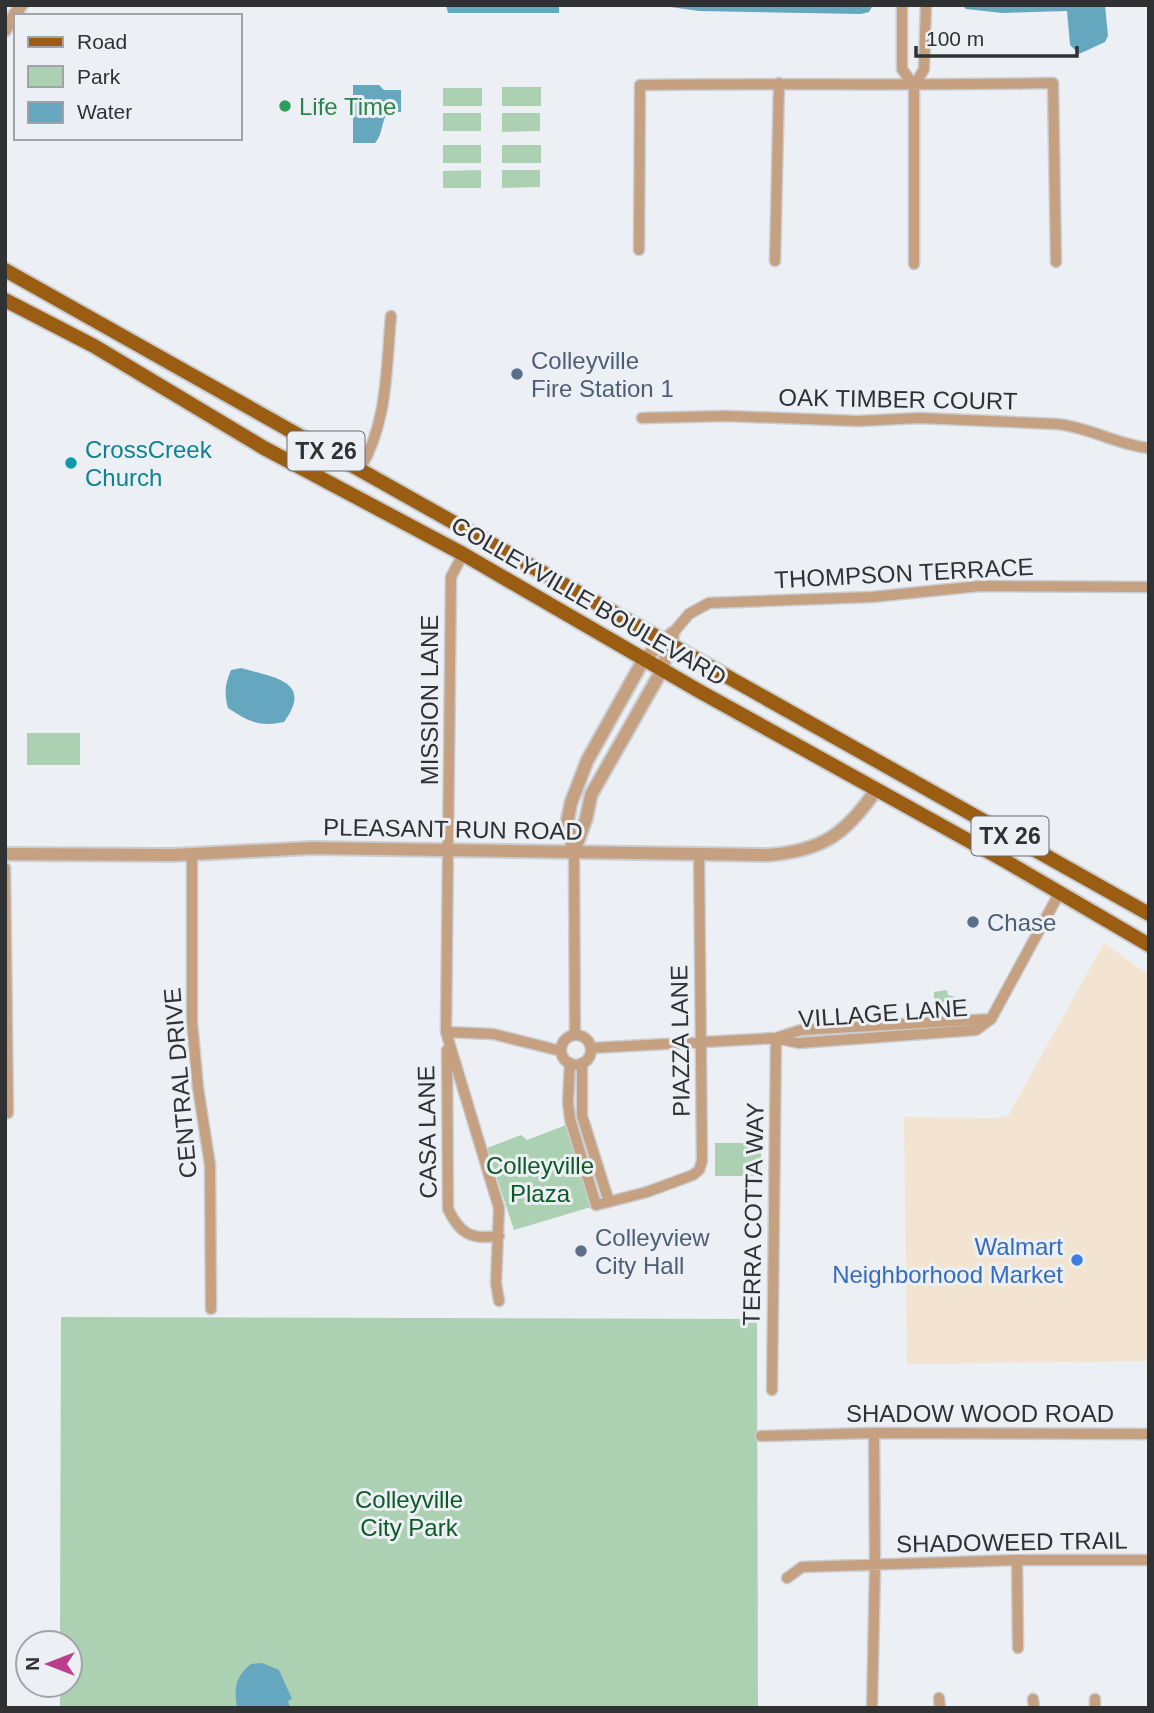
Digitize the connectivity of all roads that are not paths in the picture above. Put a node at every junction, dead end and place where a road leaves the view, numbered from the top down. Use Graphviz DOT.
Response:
graph roads {
  1 [pos="902,5"];
  2 [pos="926,5"];
  3 [pos="779,83"];
  4 [pos="914,86"];
  5 [pos="639,250"];
  6 [pos="775,261"];
  7 [pos="1056,262"];
  8 [pos="914,264"];
  9 [pos="5,270"];
  10 [pos="5,300"];
  11 [pos="391,316"];
  12 [pos="642,418"];
  13 [pos="1149,447"];
  14 [pos="359,469"];
  15 [pos="341,490"];
  16 [pos="476,534"];
  17 [pos="463,554"];
  18 [pos="1149,587"];
  19 [pos="669,639"];
  20 [pos="644,659"];
  21 [pos="662,670"];
  22 [pos="876,790"];
  23 [pos="450,850"];
  24 [pos="574,852"];
  25 [pos="5,854"];
  26 [pos="192,854"];
  27 [pos="699,854"];
  28 [pos="5,868"];
  29 [pos="1060,892"];
  30 [pos="1149,914"];
  31 [pos="1149,945"];
  32 [pos="446,1032"];
  33 [pos="575,1035"];
  34 [pos="776,1038"];
  35 [pos="700,1041"];
  36 [pos="591,1048"];
  37 [pos="561,1051"];
  38 [pos="570,1063"];
  39 [pos="582,1063"];
  40 [pos="8,1113"];
  41 [pos="610,1202"];
  42 [pos="499,1236"];
  43 [pos="499,1301"];
  44 [pos="211,1309"];
  45 [pos="772,1390"];
  46 [pos="874,1433"];
  47 [pos="1149,1434"];
  48 [pos="761,1436"];
  49 [pos="1017,1560"];
  50 [pos="1149,1560"];
  51 [pos="876,1566"];
  52 [pos="787,1578"];
  53 [pos="1018,1648"];
  54 [pos="872,1708"];
  1 -- 4 [label="street"];
  2 -- 4 [label="street"];
  3 -- 4 [label="street"];
  3 -- 5 [label="street"];
  3 -- 6 [label="street"];
  4 -- 7 [label="street"];
  4 -- 8 [label="street"];
  9 -- 14 [label="main road, COLLEYVILLE BOULEVARD / TX 26"];
  10 -- 15 [label="main road, COLLEYVILLE BOULEVARD / TX 26"];
  11 -- 14 [label="street"];
  12 -- 13 [label="street, OAK TIMBER COURT"];
  14 -- 15 [label="main road"];
  14 -- 16 [label="main road, COLLEYVILLE BOULEVARD / TX 26"];
  15 -- 17 [label="main road, COLLEYVILLE BOULEVARD / TX 26"];
  16 -- 17 [label="main road"];
  16 -- 19 [label="main road, COLLEYVILLE BOULEVARD / TX 26"];
  17 -- 20 [label="main road, COLLEYVILLE BOULEVARD / TX 26"];
  17 -- 23 [label="street, MISSION LANE"];
  18 -- 19 [label="street, THOMPSON TERRACE"];
  19 -- 20 [label="street"];
  19 -- 21 [label="street"];
  19 -- 30 [label="main road, COLLEYVILLE BOULEVARD / TX 26"];
  20 -- 21 [label="main road, COLLEYVILLE BOULEVARD / TX 26"];
  20 -- 24 [label="street"];
  21 -- 22 [label="main road, COLLEYVILLE BOULEVARD / TX 26"];
  21 -- 24 [label="street"];
  22 -- 27 [label="street, PLEASANT RUN ROAD"];
  22 -- 29 [label="main road, COLLEYVILLE BOULEVARD / TX 26"];
  23 -- 24 [label="street, PLEASANT RUN ROAD"];
  23 -- 26 [label="street, PLEASANT RUN ROAD"];
  23 -- 32 [label="street, MISSION LANE"];
  24 -- 27 [label="street, PLEASANT RUN ROAD"];
  24 -- 33 [label="street"];
  25 -- 26 [label="street, PLEASANT RUN ROAD"];
  26 -- 44 [label="street, CENTRAL DRIVE"];
  27 -- 35 [label="street, PIAZZA LANE"];
  28 -- 40 [label="street"];
  29 -- 31 [label="main road, COLLEYVILLE BOULEVARD / TX 26"];
  29 -- 34 [label="street, VILLAGE LANE"];
  32 -- 37 [label="street"];
  32 -- 42 [label="street"];
  32 -- 42 [label="street, CASA LANE"];
  33 -- 36 [label="street"];
  33 -- 37 [label="street"];
  34 -- 35 [label="street, VILLAGE LANE"];
  34 -- 45 [label="street, TERRA COTTA WAY"];
  35 -- 36 [label="street, VILLAGE LANE"];
  35 -- 41 [label="street, PIAZZA LANE"];
  36 -- 39 [label="street"];
  37 -- 38 [label="street"];
  38 -- 39 [label="street"];
  38 -- 41 [label="street"];
  39 -- 41 [label="street"];
  42 -- 43 [label="street"];
  46 -- 47 [label="street, SHADOW WOOD ROAD"];
  46 -- 48 [label="street, SHADOW WOOD ROAD"];
  46 -- 51 [label="street"];
  49 -- 50 [label="street, SHADOWEED TRAIL"];
  49 -- 51 [label="street, SHADOWEED TRAIL"];
  49 -- 53 [label="street"];
  51 -- 52 [label="street, SHADOWEED TRAIL"];
  51 -- 54 [label="street"];
}
